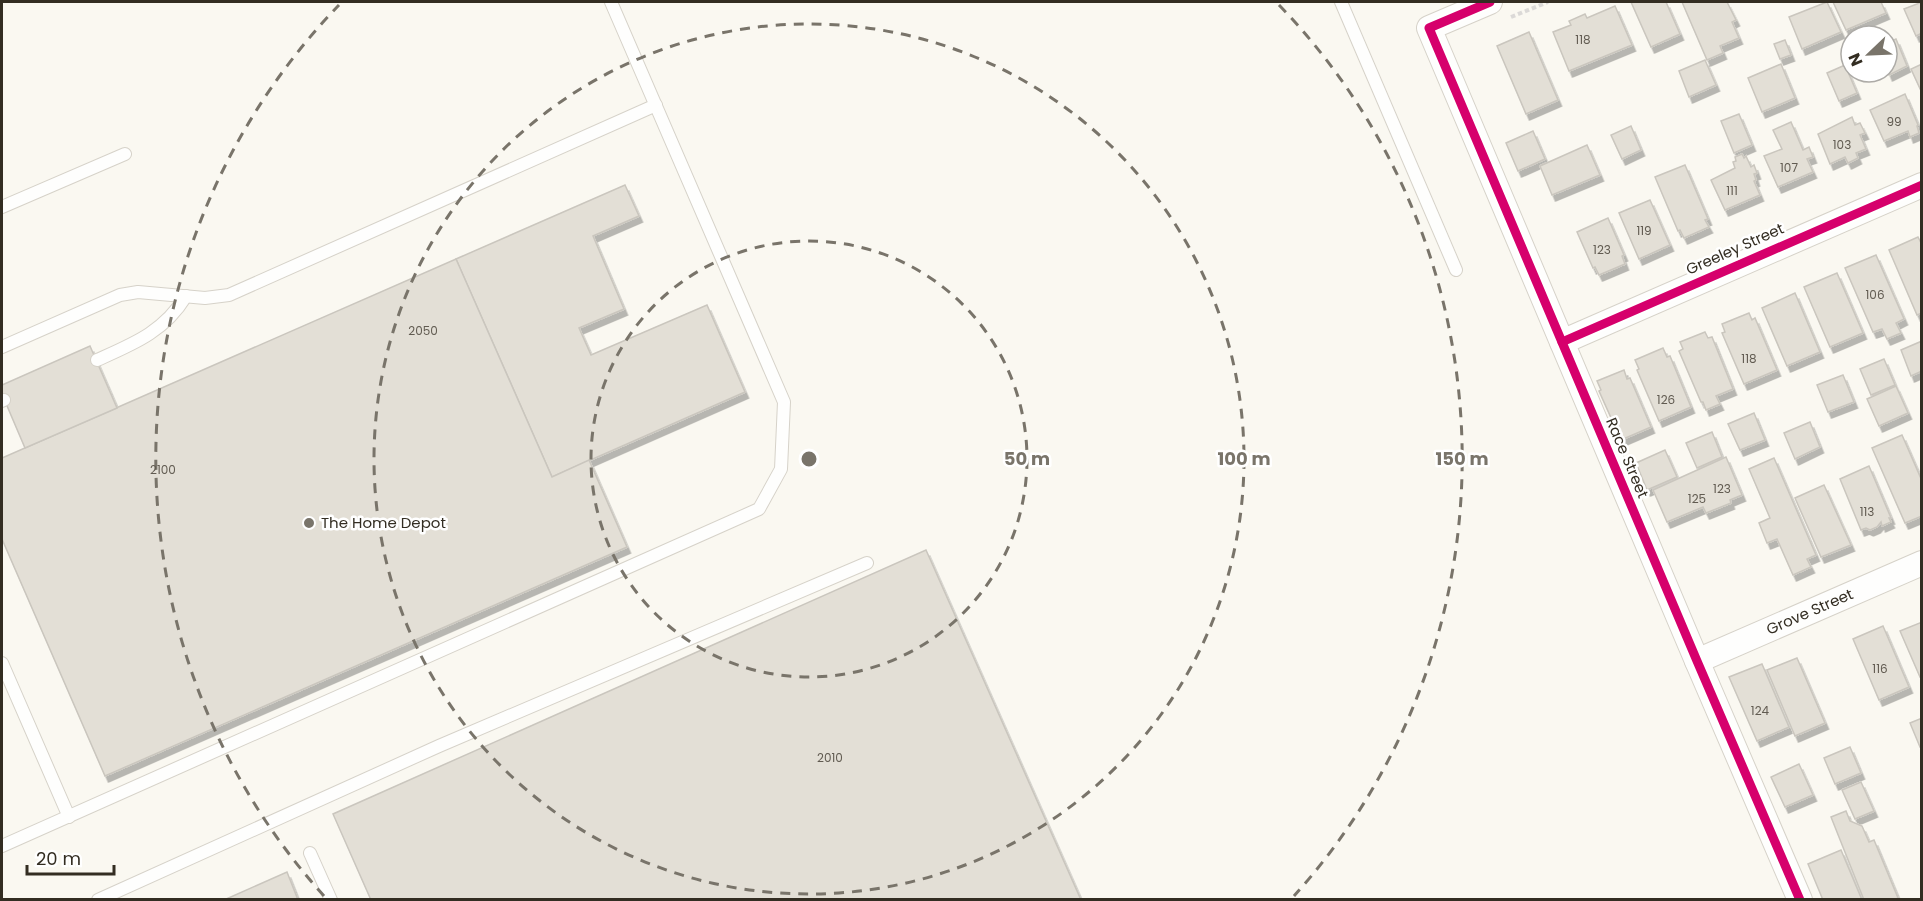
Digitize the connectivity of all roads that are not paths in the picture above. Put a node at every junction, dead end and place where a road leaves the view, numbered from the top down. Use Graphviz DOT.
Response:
graph roads {
  1 [pos="611,2"];
  2 [pos="1341,2"];
  3 [pos="1490,2"];
  4 [pos="656,105"];
  5 [pos="125,154"];
  6 [pos="1922,185"];
  7 [pos="2,207"];
  8 [pos="1456,270"];
  9 [pos="186,296"];
  10 [pos="1562,342"];
  11 [pos="2,347"];
  12 [pos="97,360"];
  13 [pos="867,563"];
  14 [pos="1922,563"];
  15 [pos="1697,661"];
  16 [pos="2,663"];
  17 [pos="69,817"];
  18 [pos="2,846"];
  19 [pos="310,853"];
  20 [pos="98,900"];
  21 [pos="332,900"];
  22 [pos="1800,900"];
  1 -- 4 [label="lane"];
  2 -- 8 [label="lane"];
  3 -- 10 [label="street, Race Street"];
  4 -- 9 [label="lane"];
  4 -- 17 [label="lane"];
  5 -- 7 [label="lane"];
  6 -- 10 [label="street, Greeley Street"];
  9 -- 11 [label="lane"];
  9 -- 12 [label="lane"];
  10 -- 15 [label="street, Race Street"];
  13 -- 20 [label="lane"];
  14 -- 15 [label="street, Grove Street"];
  15 -- 22 [label="street, Race Street"];
  16 -- 17 [label="lane"];
  17 -- 18 [label="lane"];
  19 -- 21 [label="lane"];
}
